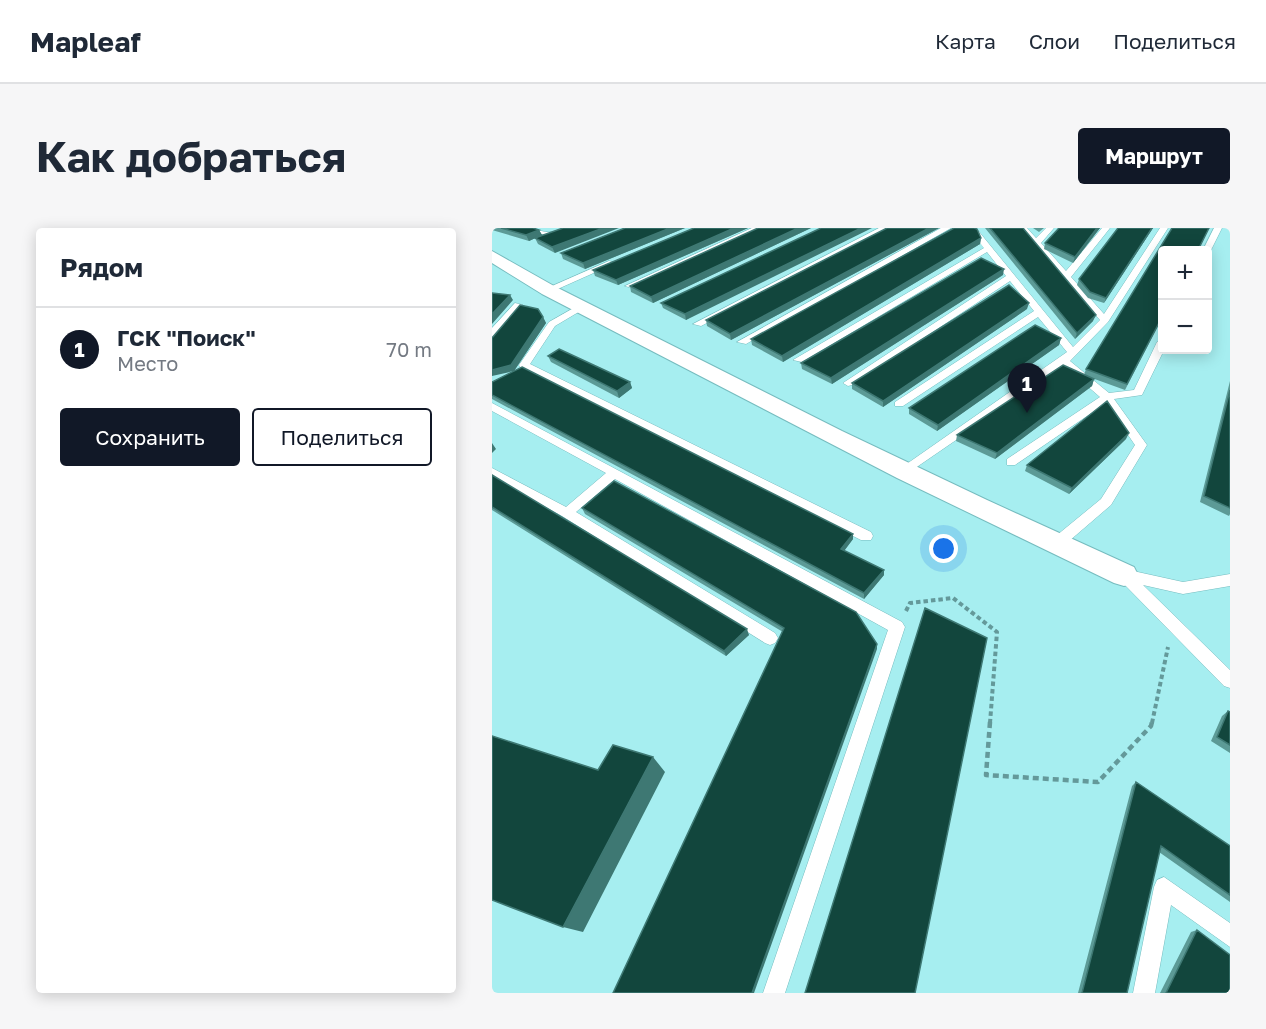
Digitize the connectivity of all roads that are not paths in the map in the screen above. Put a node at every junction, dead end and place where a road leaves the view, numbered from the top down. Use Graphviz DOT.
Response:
graph roads {
  1 [pos="529,228"];
  2 [pos="568,228"];
  3 [pos="759,228"];
  4 [pos="885,228"];
  5 [pos="947,228"];
  6 [pos="972,228"];
  7 [pos="1023,228"];
  8 [pos="1050,228"];
  9 [pos="1106,228"];
  10 [pos="1164,228"];
  11 [pos="1218,228"];
  12 [pos="1036,242"];
  13 [pos="1209,246"];
  14 [pos="989,248"];
  15 [pos="492,256"];
  16 [pos="622,259"];
  17 [pos="1010,277"];
  18 [pos="1066,277"];
  19 [pos="629,285"];
  20 [pos="548,290"];
  21 [pos="518,305"];
  22 [pos="582,307"];
  23 [pos="1039,312"];
  24 [pos="1105,320"];
  25 [pos="698,324"];
  26 [pos="492,334"];
  27 [pos="742,342"];
  28 [pos="1158,350"];
  29 [pos="1067,356"];
  30 [pos="798,360"];
  31 [pos="848,383"];
  32 [pos="1107,396"];
  33 [pos="899,404"];
  34 [pos="492,406"];
  35 [pos="1011,462"];
  36 [pos="904,470"];
  37 [pos="492,472"];
  38 [pos="614,473"];
  39 [pos="567,513"];
  40 [pos="866,536"];
  41 [pos="1056,544"];
  42 [pos="1124,575"];
  43 [pos="1230,579"];
  44 [pos="770,638"];
  45 [pos="1230,681"];
  46 [pos="1230,936"];
  47 [pos="774,993"];
  48 [pos="1144,993"];
  1 -- 2 [label="lane"];
  3 -- 19 [label="lane"];
  4 -- 25 [label="lane"];
  5 -- 27 [label="lane"];
  6 -- 14 [label="lane"];
  7 -- 12 [label="lane"];
  8 -- 12 [label="lane"];
  9 -- 18 [label="lane"];
  10 -- 24 [label="lane"];
  11 -- 13 [label="lane"];
  12 -- 18 [label="lane"];
  14 -- 17 [label="lane"];
  14 -- 30 [label="lane"];
  15 -- 20 [label="street"];
  16 -- 20 [label="lane"];
  17 -- 23 [label="lane"];
  17 -- 31 [label="lane"];
  18 -- 24 [label="lane"];
  20 -- 22 [label="street"];
  21 -- 26 [label="lane"];
  22 -- 36 [label="street"];
  22 -- 40 [label="lane"];
  23 -- 29 [label="lane"];
  23 -- 33 [label="lane"];
  24 -- 29 [label="lane"];
  28 -- 32 [label="lane"];
  29 -- 32 [label="lane"];
  29 -- 36 [label="lane"];
  32 -- 35 [label="lane"];
  32 -- 41 [label="lane"];
  34 -- 38 [label="lane"];
  36 -- 41 [label="street"];
  37 -- 39 [label="lane"];
  38 -- 39 [label="lane"];
  38 -- 47 [label="lane"];
  39 -- 44 [label="lane"];
  41 -- 42 [label="street"];
  42 -- 43 [label="lane"];
  42 -- 45 [label="lane"];
  46 -- 48 [label="lane"];
}
